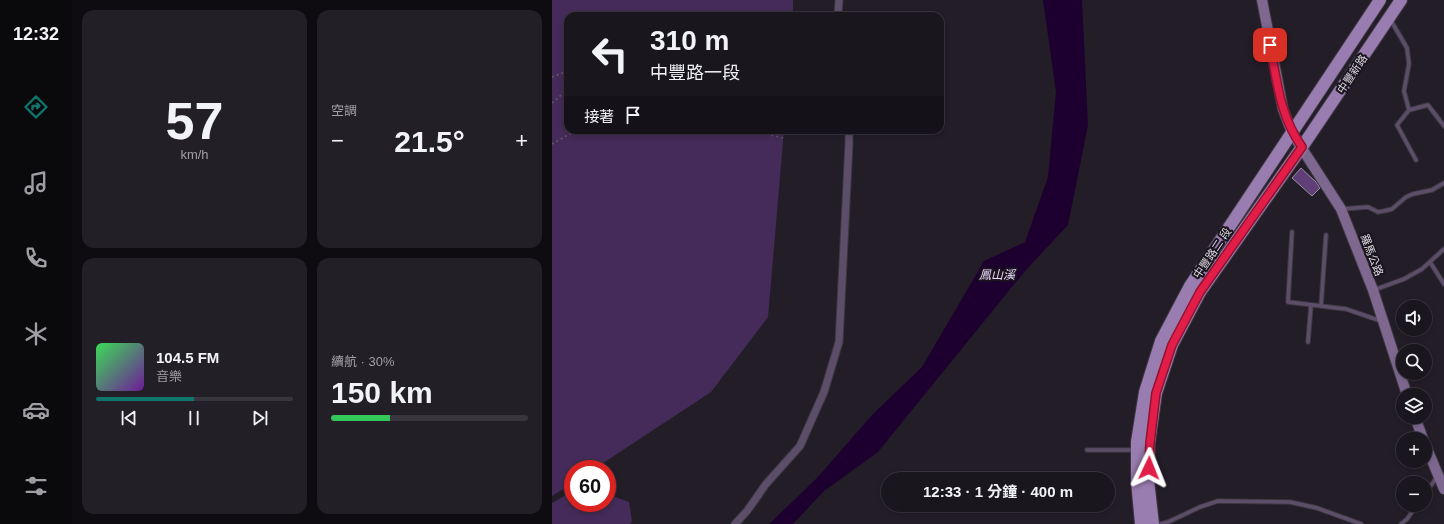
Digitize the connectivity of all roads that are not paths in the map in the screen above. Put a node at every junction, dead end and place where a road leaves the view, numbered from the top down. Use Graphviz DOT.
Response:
graph roads {
  1 [pos="839,0"];
  2 [pos="1262,0"];
  3 [pos="1380,0"];
  4 [pos="1401,0"];
  5 [pos="838,12"];
  6 [pos="1390,18"];
  7 [pos="1409,110"];
  8 [pos="1444,126"];
  9 [pos="1292,133"];
  10 [pos="849,134"];
  11 [pos="1302,147"];
  12 [pos="1416,160"];
  13 [pos="1444,183"];
  14 [pos="1341,209"];
  15 [pos="1292,232"];
  16 [pos="1326,235"];
  17 [pos="1444,249"];
  18 [pos="1430,262"];
  19 [pos="1444,284"];
  20 [pos="1373,290"];
  21 [pos="1311,305"];
  22 [pos="1321,306"];
  23 [pos="1382,322"];
  24 [pos="1308,342"];
  25 [pos="1405,388"];
  26 [pos="1149,403"];
  27 [pos="1087,450"];
  28 [pos="1137,450"];
  29 [pos="1432,461"];
  30 [pos="1438,476"];
  31 [pos="1432,484"];
  32 [pos="1444,490"];
  33 [pos="1412,512"];
  34 [pos="735,524"];
  35 [pos="1141,524"];
  36 [pos="1153,524"];
  37 [pos="1161,524"];
  38 [pos="1361,524"];
  39 [pos="1401,524"];
  1 -- 5 [label="street"];
  2 -- 9 [label="main road, 羅馬公路"];
  3 -- 9 [label="main road, 中豐新路"];
  4 -- 6 [label="main road, 中豐新路"];
  6 -- 7 [label="lane"];
  6 -- 11 [label="main road, 中豐新路"];
  7 -- 8 [label="lane"];
  7 -- 12 [label="lane"];
  9 -- 11 [label="main road, 羅馬公路"];
  9 -- 26 [label="main road, 中豐路二 段"];
  10 -- 34 [label="street"];
  11 -- 14 [label="main road, 羅馬公路"];
  11 -- 26 [label="main road, 中豐路二 段"];
  13 -- 14 [label="lane"];
  14 -- 20 [label="main road, 羅馬公路"];
  15 -- 21 [label="lane"];
  16 -- 22 [label="lane"];
  17 -- 18 [label="lane"];
  18 -- 19 [label="lane"];
  18 -- 20 [label="lane"];
  20 -- 23 [label="main road, 羅馬公路"];
  21 -- 22 [label="lane"];
  21 -- 24 [label="lane"];
  22 -- 23 [label="lane"];
  23 -- 25 [label="main road, 羅馬公路"];
  26 -- 28 [label="main road, 中豐路二 段"];
  26 -- 36 [label="main road, 中豐路二 段"];
  27 -- 28 [label="lane"];
  28 -- 35 [label="main road, 中豐路二 段"];
  29 -- 30 [label="main road"];
  30 -- 31 [label="lane"];
  30 -- 32 [label="main road"];
  33 -- 39 [label="lane"];
  37 -- 38 [label="lane"];
}
